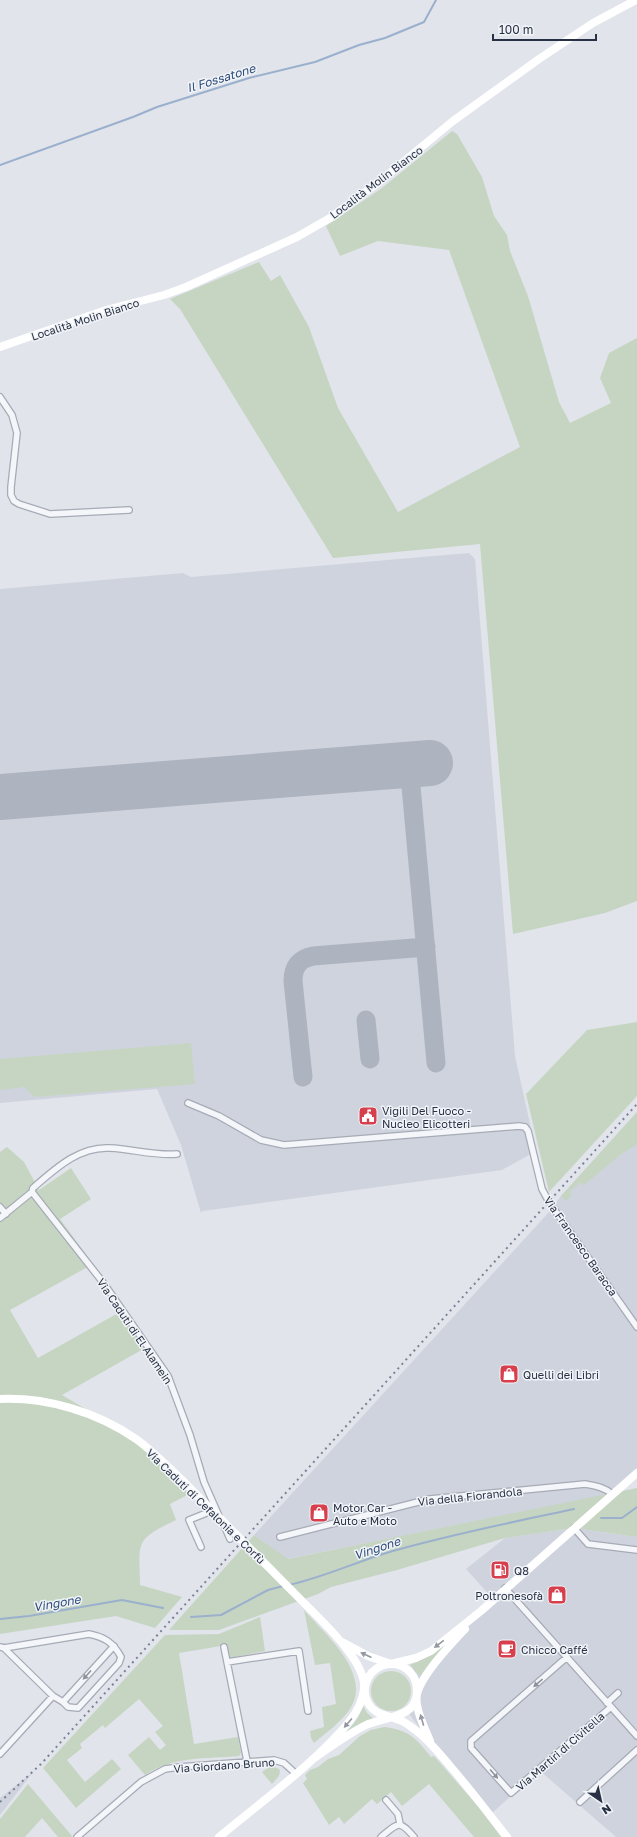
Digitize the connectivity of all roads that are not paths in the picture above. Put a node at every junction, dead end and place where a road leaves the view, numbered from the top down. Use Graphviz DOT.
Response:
graph roads {
  1 [pos="636,0"];
  2 [pos="0,347"];
  3 [pos="0,397"];
  4 [pos="129,510"];
  5 [pos="188,1103"];
  6 [pos="177,1154"];
  7 [pos="32,1192"];
  8 [pos="0,1207"];
  9 [pos="6,1214"];
  10 [pos="0,1218"];
  11 [pos="637,1327"];
  12 [pos="0,1399"];
  13 [pos="637,1472"];
  14 [pos="609,1497"];
  15 [pos="216,1509"];
  16 [pos="576,1526"];
  17 [pos="280,1537"];
  18 [pos="230,1539"];
  19 [pos="201,1547"];
  20 [pos="637,1550"];
  21 [pos="505,1588"];
  22 [pos="481,1611"];
  23 [pos="344,1643"];
  24 [pos="114,1646"];
  25 [pos="224,1647"];
  26 [pos="2,1648"];
  27 [pos="567,1657"];
  28 [pos="227,1662"];
  29 [pos="390,1664"];
  30 [pos="365,1688"];
  31 [pos="618,1693"];
  32 [pos="417,1694"];
  33 [pos="53,1696"];
  34 [pos="63,1702"];
  35 [pos="609,1705"];
  36 [pos="308,1711"];
  37 [pos="389,1717"];
  38 [pos="637,1736"];
  39 [pos="432,1745"];
  40 [pos="637,1750"];
  41 [pos="0,1754"];
  42 [pos="313,1758"];
  43 [pos="247,1762"];
  44 [pos="295,1774"];
  45 [pos="386,1800"];
  46 [pos="580,1802"];
  47 [pos="400,1824"];
  48 [pos="77,1837"];
  49 [pos="219,1837"];
  50 [pos="381,1837"];
  51 [pos="414,1837"];
  52 [pos="507,1837"];
  1 -- 2 [label="street, Località Molin Bianco"];
  3 -- 4 [label="street"];
  5 -- 11 [label="street, Via Francesco Baracca"];
  6 -- 7 [label="street"];
  7 -- 9 [label="street"];
  7 -- 15 [label="street, Via Caduti di El Alamein"];
  8 -- 9 [label="street"];
  9 -- 10 [label="street"];
  12 -- 23 [label="street, Via Caduti di Cefalonia e Corfù, bridge"];
  13 -- 14 [label="street"];
  14 -- 16 [label="street"];
  14 -- 17 [label="street, Via della Fiorandola"];
  15 -- 18 [label="street, Via Caduti di El Alamein"];
  15 -- 19 [label="street"];
  16 -- 20 [label="street"];
  16 -- 21 [label="street"];
  21 -- 22 [label="street"];
  21 -- 27 [label="street"];
  22 -- 29 [label="street, one-way"];
  22 -- 32 [label="street"];
  29 -- 23 [label="street, Via Caduti di Cefalonia e Corfù, one-way"];
  23 -- 30 [label="street, Via Caduti di Cefalonia e Corfù"];
  24 -- 26 [label="street"];
  24 -- 34 [label="street, one-way"];
  24 -- 34 [label="street"];
  25 -- 28 [label="street"];
  26 -- 33 [label="street"];
  27 -- 35 [label="street"];
  27 -- 35 [label="street, Via Martiri di Civitella, one-way"];
  28 -- 36 [label="street"];
  28 -- 43 [label="street"];
  29 -- 30 [label="street"];
  29 -- 32 [label="street"];
  30 -- 37 [label="street"];
  30 -- 42 [label="street, one-way"];
  31 -- 35 [label="street"];
  32 -- 37 [label="street"];
  39 -- 32 [label="street, one-way"];
  33 -- 34 [label="street"];
  33 -- 41 [label="street"];
  35 -- 38 [label="street"];
  37 -- 39 [label="street"];
  37 -- 42 [label="street"];
  39 -- 52 [label="street"];
  40 -- 46 [label="street"];
  42 -- 44 [label="street"];
  43 -- 44 [label="street, Via Giordano Bruno"];
  43 -- 48 [label="street, Via Giordano Bruno"];
  44 -- 49 [label="street"];
  45 -- 47 [label="street"];
  47 -- 50 [label="street"];
  47 -- 51 [label="street"];
}
